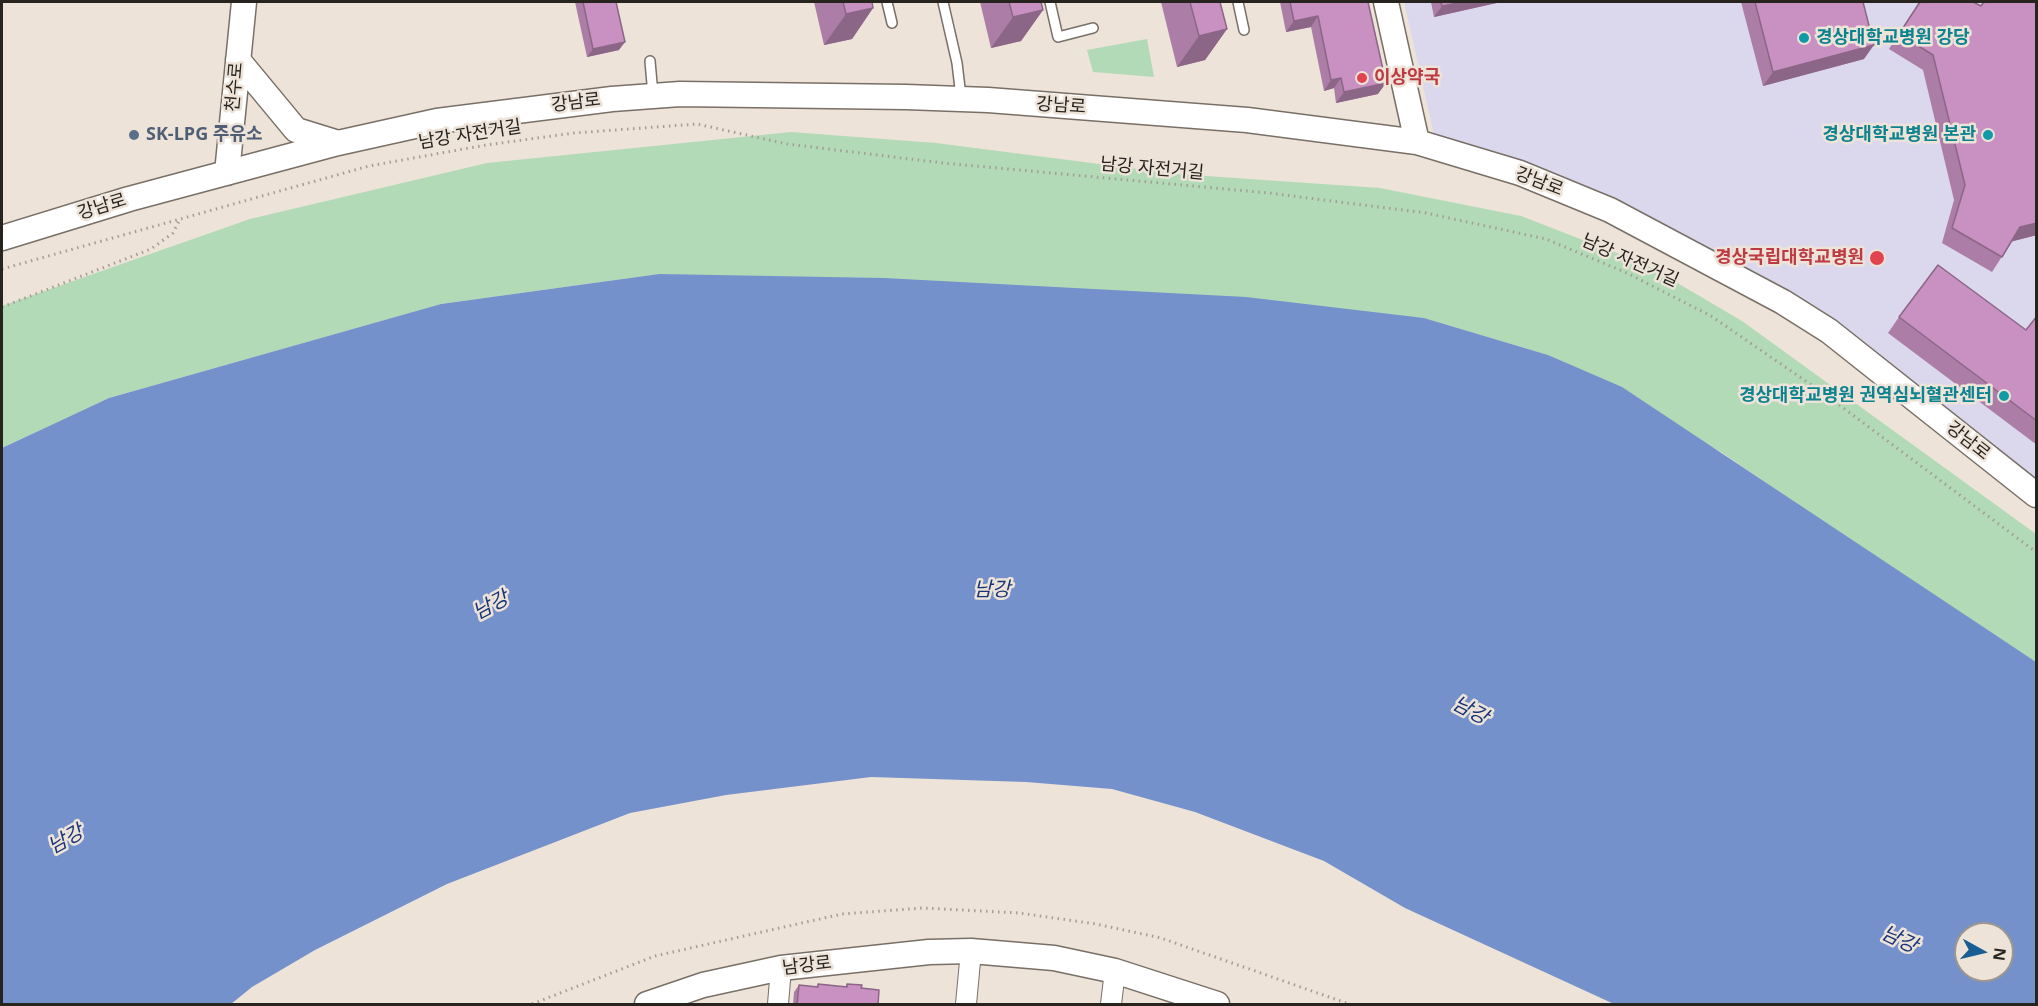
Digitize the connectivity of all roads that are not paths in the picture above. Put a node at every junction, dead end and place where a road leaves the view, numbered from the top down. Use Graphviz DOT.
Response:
graph roads {
  1 [pos="244,2"];
  2 [pos="887,2"];
  3 [pos="943,2"];
  4 [pos="1050,2"];
  5 [pos="1238,2"];
  6 [pos="1386,2"];
  7 [pos="892,23"];
  8 [pos="1093,28"];
  9 [pos="1244,30"];
  10 [pos="238,60"];
  11 [pos="650,61"];
  12 [pos="653,95"];
  13 [pos="961,99"];
  14 [pos="1418,142"];
  15 [pos="338,143"];
  16 [pos="227,173"];
  17 [pos="2,238"];
  18 [pos="2037,495"];
  19 [pos="971,951"];
  20 [pos="781,969"];
  21 [pos="1115,971"];
  22 [pos="647,1005"];
  23 [pos="778,1005"];
  24 [pos="966,1005"];
  25 [pos="1111,1005"];
  26 [pos="1217,1005"];
  1 -- 10 [label="street, 천수로"];
  2 -- 7 [label="lane"];
  3 -- 13 [label="lane"];
  4 -- 8 [label="lane"];
  5 -- 9 [label="lane"];
  6 -- 14 [label="street"];
  10 -- 15 [label="street"];
  10 -- 16 [label="street, 천수로"];
  11 -- 12 [label="lane"];
  12 -- 13 [label="street, 강남로"];
  12 -- 15 [label="street, 강남로"];
  13 -- 14 [label="street, 강남로"];
  14 -- 18 [label="street, 강남로"];
  15 -- 16 [label="street, 강남로"];
  16 -- 17 [label="street, 강남로"];
  19 -- 20 [label="street, 남강로"];
  19 -- 21 [label="street, 남강로"];
  19 -- 24 [label="street"];
  20 -- 22 [label="street, 남강로"];
  20 -- 23 [label="street"];
  21 -- 25 [label="street"];
  21 -- 26 [label="street, 남강로"];
}
